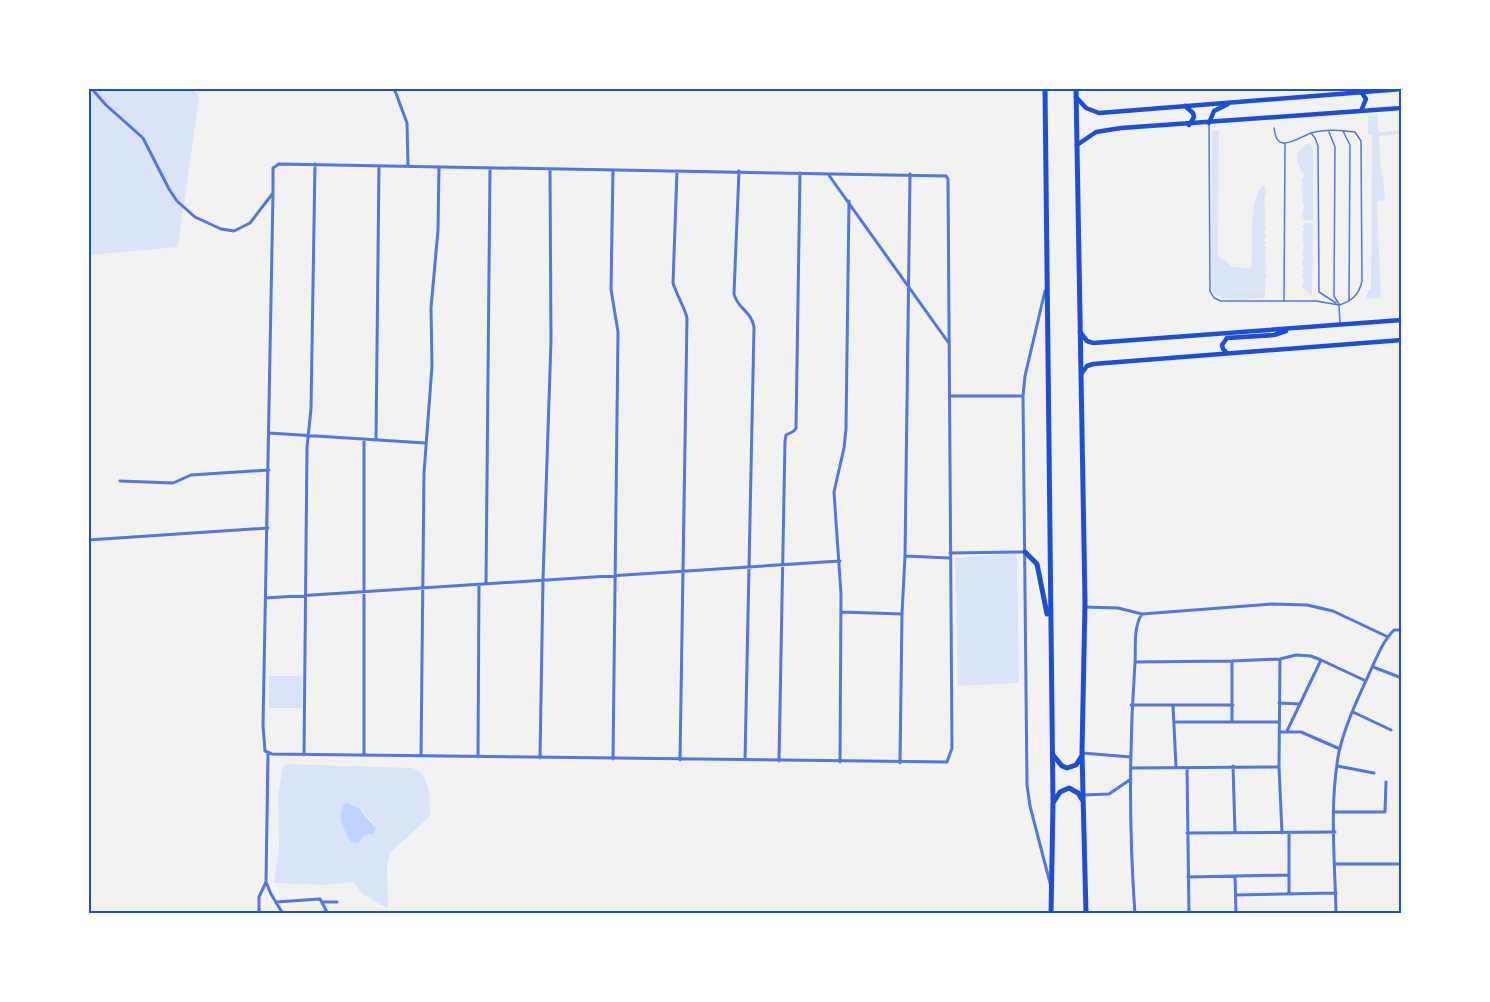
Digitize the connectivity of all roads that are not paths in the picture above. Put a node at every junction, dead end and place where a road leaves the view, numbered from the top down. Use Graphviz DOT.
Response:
graph roads {
  1 [pos="91,88"];
  2 [pos="394,88"];
  3 [pos="1045,88"];
  4 [pos="1076,88"];
  5 [pos="1401,89"];
  6 [pos="1348,91"];
  7 [pos="1362,93"];
  8 [pos="1076,97"];
  9 [pos="1233,102"];
  10 [pos="1185,106"];
  11 [pos="1401,108"];
  12 [pos="1361,111"];
  13 [pos="1209,123"];
  14 [pos="1189,125"];
  15 [pos="1274,128"];
  16 [pos="1329,130"];
  17 [pos="1343,130"];
  18 [pos="1311,133"];
  19 [pos="1285,144"];
  20 [pos="1077,145"];
  21 [pos="315,164"];
  22 [pos="379,166"];
  23 [pos="408,166"];
  24 [pos="439,167"];
  25 [pos="490,168"];
  26 [pos="550,170"];
  27 [pos="613,170"];
  28 [pos="677,170"];
  29 [pos="739,171"];
  30 [pos="800,173"];
  31 [pos="827,173"];
  32 [pos="909,174"];
  33 [pos="273,193"];
  34 [pos="849,201"];
  35 [pos="908,285"];
  36 [pos="1046,287"];
  37 [pos="1284,302"];
  38 [pos="1349,302"];
  39 [pos="1339,305"];
  40 [pos="1401,320"];
  41 [pos="1340,325"];
  42 [pos="1295,328"];
  43 [pos="1080,332"];
  44 [pos="1401,340"];
  45 [pos="949,344"];
  46 [pos="1228,354"];
  47 [pos="1081,375"];
  48 [pos="950,396"];
  49 [pos="1023,396"];
  50 [pos="269,433"];
  51 [pos="308,434"];
  52 [pos="364,439"];
  53 [pos="376,440"];
  54 [pos="425,443"];
  55 [pos="268,470"];
  56 [pos="120,481"];
  57 [pos="268,528"];
  58 [pos="88,540"];
  59 [pos="1025,552"];
  60 [pos="950,553"];
  61 [pos="905,556"];
  62 [pos="950,558"];
  63 [pos="840,561"];
  64 [pos="782,564"];
  65 [pos="748,567"];
  66 [pos="682,572"];
  67 [pos="615,577"];
  68 [pos="543,580"];
  69 [pos="486,584"];
  70 [pos="479,585"];
  71 [pos="423,588"];
  72 [pos="364,592"];
  73 [pos="306,596"];
  74 [pos="266,598"];
  75 [pos="1085,607"];
  76 [pos="841,612"];
  77 [pos="902,614"];
  78 [pos="1142,614"];
  79 [pos="1050,628"];
  80 [pos="1401,630"];
  81 [pos="1388,637"];
  82 [pos="1280,659"];
  83 [pos="1321,660"];
  84 [pos="1135,662"];
  85 [pos="1232,662"];
  86 [pos="1373,667"];
  87 [pos="1401,678"];
  88 [pos="1366,681"];
  89 [pos="1279,703"];
  90 [pos="1300,704"];
  91 [pos="1131,705"];
  92 [pos="1173,705"];
  93 [pos="1233,705"];
  94 [pos="1353,712"];
  95 [pos="1174,722"];
  96 [pos="1232,722"];
  97 [pos="1279,722"];
  98 [pos="1391,730"];
  99 [pos="1287,731"];
  100 [pos="1280,732"];
  101 [pos="1340,749"];
  102 [pos="268,753"];
  103 [pos="304,754"];
  104 [pos="1052,754"];
  105 [pos="1082,754"];
  106 [pos="364,755"];
  107 [pos="421,756"];
  108 [pos="478,757"];
  109 [pos="1131,757"];
  110 [pos="540,758"];
  111 [pos="613,759"];
  112 [pos="680,760"];
  113 [pos="745,760"];
  114 [pos="779,761"];
  115 [pos="840,762"];
  116 [pos="900,762"];
  117 [pos="1233,766"];
  118 [pos="1337,766"];
  119 [pos="1176,767"];
  120 [pos="1280,767"];
  121 [pos="1131,768"];
  122 [pos="1187,768"];
  123 [pos="1374,773"];
  124 [pos="1131,779"];
  125 [pos="1386,782"];
  126 [pos="1083,795"];
  127 [pos="1084,802"];
  128 [pos="1053,803"];
  129 [pos="1335,812"];
  130 [pos="1235,832"];
  131 [pos="1335,832"];
  132 [pos="1187,833"];
  133 [pos="1282,833"];
  134 [pos="1289,833"];
  135 [pos="1336,864"];
  136 [pos="1401,864"];
  137 [pos="1289,875"];
  138 [pos="1188,877"];
  139 [pos="1236,877"];
  140 [pos="266,882"];
  141 [pos="1051,887"];
  142 [pos="1289,892"];
  143 [pos="1336,893"];
  144 [pos="1236,895"];
  145 [pos="276,902"];
  146 [pos="323,902"];
  147 [pos="337,902"];
  148 [pos="259,914"];
  149 [pos="283,914"];
  150 [pos="328,914"];
  151 [pos="1052,914"];
  152 [pos="1086,914"];
  153 [pos="1135,914"];
  154 [pos="1189,914"];
  155 [pos="1236,914"];
  156 [pos="1336,914"];
  1 -- 33 [label="street"];
  2 -- 23 [label="street"];
  3 -- 36 [label="highway"];
  4 -- 8 [label="highway"];
  5 -- 7 [label="main road"];
  6 -- 7 [label="main road"];
  6 -- 9 [label="main road"];
  7 -- 12 [label="main road"];
  8 -- 10 [label="main road"];
  8 -- 20 [label="highway"];
  9 -- 10 [label="main road"];
  9 -- 13 [label="main road"];
  10 -- 14 [label="main road"];
  11 -- 12 [label="main road"];
  12 -- 13 [label="main road"];
  13 -- 14 [label="main road"];
  13 -- 37 [label="lane"];
  14 -- 20 [label="main road"];
  15 -- 19 [label="lane"];
  16 -- 17 [label="lane"];
  16 -- 18 [label="lane"];
  16 -- 39 [label="lane"];
  17 -- 38 [label="lane"];
  17 -- 38 [label="lane"];
  18 -- 19 [label="lane"];
  18 -- 39 [label="lane"];
  19 -- 37 [label="lane"];
  20 -- 43 [label="highway"];
  21 -- 22 [label="street"];
  21 -- 33 [label="street"];
  21 -- 51 [label="street"];
  22 -- 23 [label="street"];
  22 -- 53 [label="street"];
  23 -- 24 [label="street"];
  24 -- 25 [label="street"];
  24 -- 54 [label="street"];
  25 -- 26 [label="street"];
  25 -- 69 [label="street"];
  26 -- 27 [label="street"];
  26 -- 68 [label="street"];
  27 -- 28 [label="street"];
  27 -- 67 [label="street"];
  28 -- 29 [label="street"];
  28 -- 66 [label="street"];
  29 -- 30 [label="street"];
  29 -- 65 [label="street"];
  30 -- 31 [label="street"];
  30 -- 64 [label="street"];
  31 -- 32 [label="street"];
  31 -- 34 [label="street"];
  32 -- 35 [label="street"];
  32 -- 45 [label="street"];
  33 -- 50 [label="street"];
  34 -- 35 [label="street"];
  34 -- 63 [label="street"];
  35 -- 45 [label="street"];
  35 -- 61 [label="street"];
  36 -- 49 [label="street"];
  36 -- 79 [label="highway"];
  37 -- 39 [label="lane"];
  38 -- 39 [label="lane"];
  39 -- 41 [label="lane"];
  40 -- 41 [label="main road"];
  41 -- 42 [label="main road"];
  42 -- 43 [label="main road"];
  42 -- 46 [label="main road"];
  43 -- 47 [label="highway"];
  44 -- 46 [label="main road"];
  45 -- 48 [label="street"];
  46 -- 47 [label="main road"];
  47 -- 75 [label="highway"];
  48 -- 49 [label="street"];
  48 -- 60 [label="street"];
  49 -- 59 [label="street"];
  50 -- 51 [label="street"];
  50 -- 55 [label="street"];
  51 -- 52 [label="street"];
  51 -- 73 [label="street"];
  52 -- 53 [label="street"];
  52 -- 72 [label="street"];
  53 -- 54 [label="street"];
  54 -- 71 [label="street"];
  55 -- 56 [label="street"];
  55 -- 57 [label="street"];
  57 -- 58 [label="street"];
  57 -- 74 [label="street"];
  59 -- 60 [label="street"];
  59 -- 79 [label="highway"];
  59 -- 141 [label="street"];
  60 -- 62 [label="street"];
  61 -- 62 [label="street"];
  61 -- 77 [label="street"];
  62 -- 116 [label="street"];
  63 -- 64 [label="street"];
  63 -- 76 [label="street"];
  64 -- 65 [label="street"];
  64 -- 114 [label="street"];
  65 -- 66 [label="street"];
  65 -- 113 [label="street"];
  66 -- 67 [label="street"];
  66 -- 112 [label="street"];
  67 -- 68 [label="street"];
  67 -- 111 [label="street"];
  68 -- 69 [label="street"];
  68 -- 110 [label="street"];
  69 -- 70 [label="street"];
  70 -- 71 [label="street"];
  70 -- 108 [label="street"];
  71 -- 72 [label="street"];
  71 -- 107 [label="street"];
  72 -- 73 [label="street"];
  72 -- 106 [label="street"];
  73 -- 74 [label="street"];
  73 -- 103 [label="street"];
  74 -- 102 [label="street"];
  75 -- 78 [label="street"];
  75 -- 105 [label="highway"];
  76 -- 77 [label="street"];
  76 -- 115 [label="street"];
  77 -- 116 [label="street"];
  78 -- 81 [label="street"];
  78 -- 84 [label="street"];
  79 -- 104 [label="highway"];
  80 -- 81 [label="street"];
  81 -- 86 [label="street"];
  82 -- 83 [label="street"];
  82 -- 85 [label="street"];
  82 -- 89 [label="street"];
  83 -- 88 [label="street"];
  83 -- 90 [label="street"];
  84 -- 85 [label="street"];
  84 -- 91 [label="street"];
  85 -- 93 [label="street"];
  86 -- 87 [label="street"];
  86 -- 88 [label="street"];
  88 -- 94 [label="street"];
  89 -- 90 [label="street"];
  89 -- 97 [label="street"];
  90 -- 99 [label="street"];
  91 -- 92 [label="street"];
  91 -- 109 [label="street"];
  92 -- 93 [label="street"];
  92 -- 95 [label="street"];
  93 -- 96 [label="street"];
  94 -- 98 [label="street"];
  94 -- 101 [label="street"];
  95 -- 96 [label="street"];
  95 -- 119 [label="street"];
  96 -- 97 [label="street"];
  97 -- 100 [label="street"];
  99 -- 100 [label="street"];
  99 -- 101 [label="street"];
  100 -- 120 [label="street"];
  101 -- 118 [label="street"];
  102 -- 103 [label="street"];
  102 -- 140 [label="street"];
  103 -- 106 [label="street"];
  104 -- 105 [label="highway"];
  104 -- 128 [label="highway"];
  105 -- 109 [label="street"];
  105 -- 126 [label="highway"];
  106 -- 107 [label="street"];
  107 -- 108 [label="street"];
  108 -- 110 [label="street"];
  109 -- 121 [label="street"];
  110 -- 111 [label="street"];
  111 -- 112 [label="street"];
  112 -- 113 [label="street"];
  113 -- 114 [label="street"];
  114 -- 115 [label="street"];
  115 -- 116 [label="street"];
  117 -- 120 [label="street"];
  117 -- 122 [label="street"];
  117 -- 130 [label="street"];
  118 -- 123 [label="street"];
  118 -- 129 [label="street"];
  119 -- 121 [label="street"];
  119 -- 122 [label="street"];
  120 -- 133 [label="street"];
  121 -- 124 [label="street"];
  122 -- 132 [label="street"];
  124 -- 126 [label="street"];
  124 -- 153 [label="street"];
  125 -- 129 [label="street"];
  126 -- 127 [label="highway"];
  127 -- 128 [label="highway"];
  127 -- 152 [label="highway"];
  128 -- 141 [label="highway"];
  129 -- 131 [label="street"];
  130 -- 132 [label="street"];
  130 -- 133 [label="street"];
  131 -- 134 [label="street"];
  131 -- 135 [label="street"];
  132 -- 138 [label="street"];
  133 -- 134 [label="street"];
  134 -- 137 [label="street"];
  135 -- 136 [label="street"];
  135 -- 143 [label="street"];
  137 -- 139 [label="street"];
  137 -- 142 [label="street"];
  138 -- 139 [label="street"];
  138 -- 154 [label="street"];
  139 -- 144 [label="street"];
  140 -- 145 [label="street"];
  140 -- 148 [label="street"];
  141 -- 151 [label="highway"];
  142 -- 143 [label="street"];
  142 -- 144 [label="street"];
  143 -- 156 [label="street"];
  144 -- 155 [label="street"];
  145 -- 146 [label="street"];
  145 -- 149 [label="street"];
  146 -- 147 [label="street"];
  146 -- 150 [label="street"];
}
